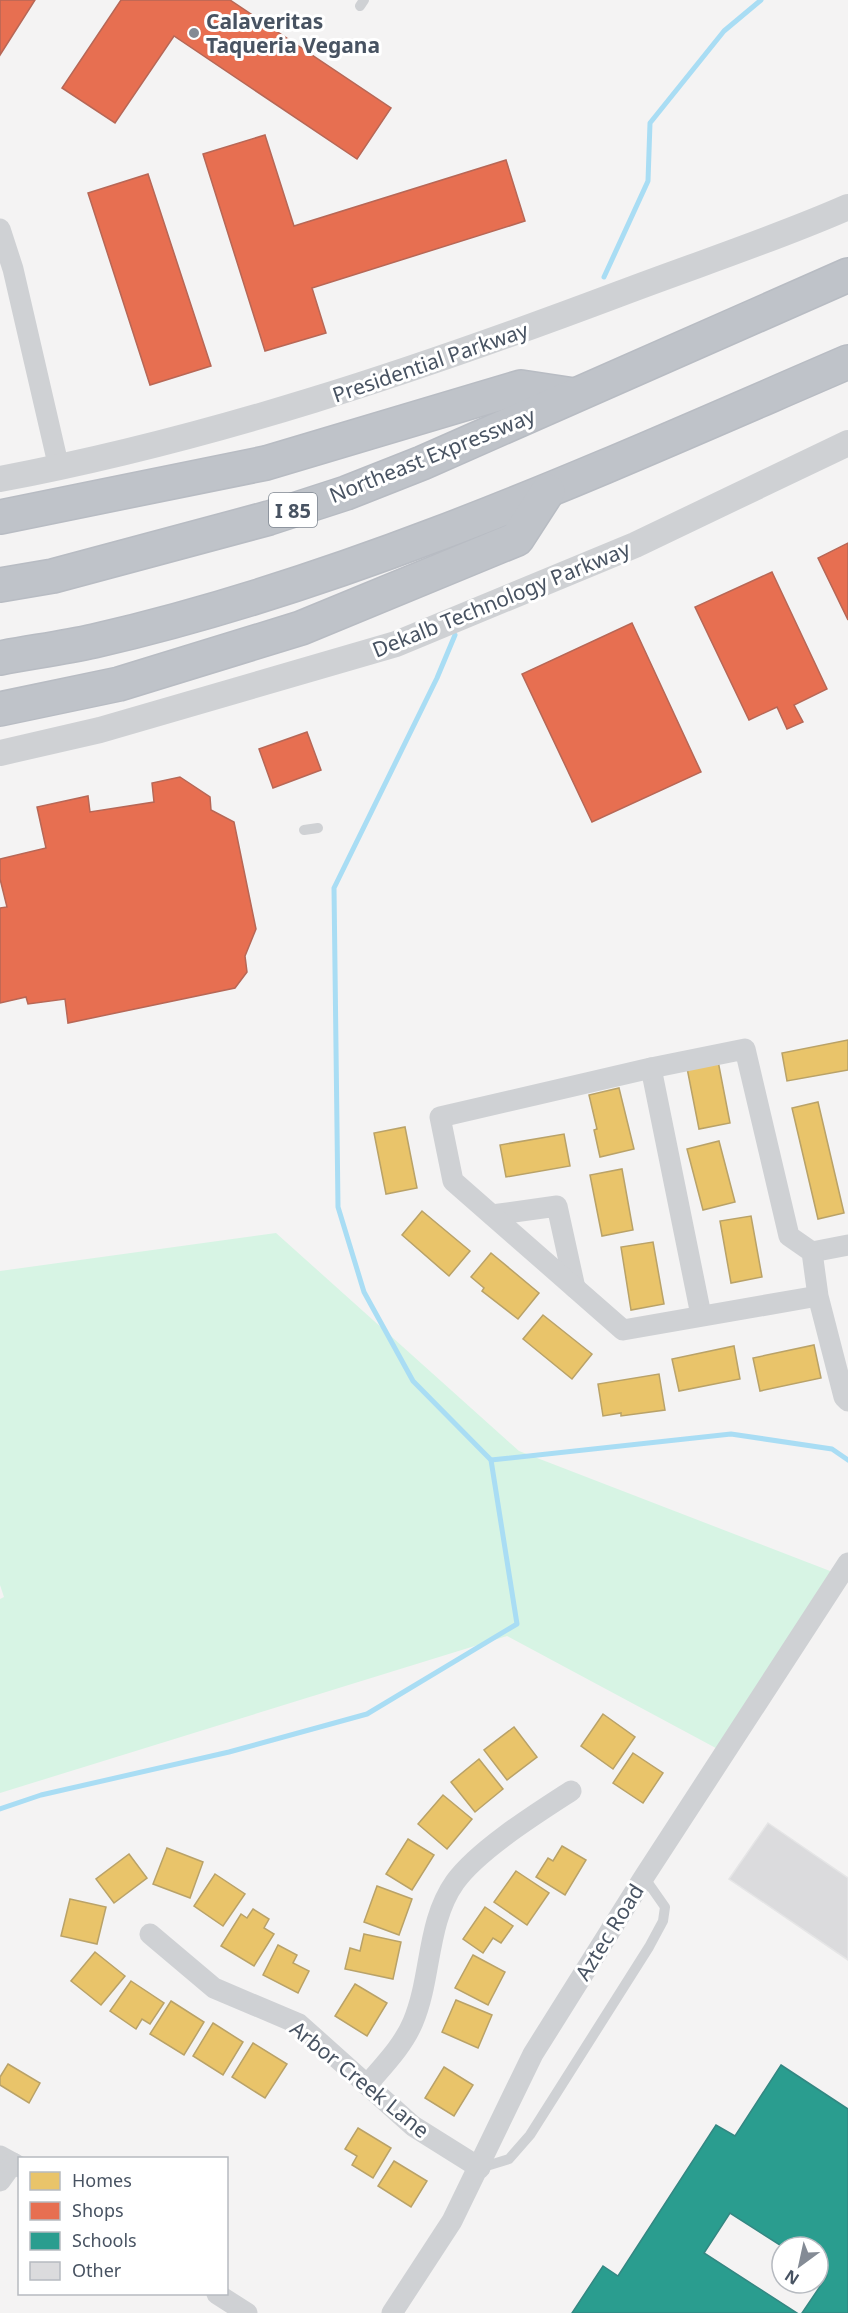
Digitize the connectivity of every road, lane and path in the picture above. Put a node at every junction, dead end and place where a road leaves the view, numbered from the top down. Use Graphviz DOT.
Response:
graph roads {
  1 [pos="848,207"];
  2 [pos="0,229"];
  3 [pos="848,275"];
  4 [pos="848,362"];
  5 [pos="574,395"];
  6 [pos="848,443"];
  7 [pos="59,468"];
  8 [pos="0,479"];
  9 [pos="548,491"];
  10 [pos="0,518"];
  11 [pos="0,585"];
  12 [pos="0,658"];
  13 [pos="0,710"];
  14 [pos="0,753"];
  15 [pos="318,828"];
  16 [pos="304,830"];
  17 [pos="651,1068"];
  18 [pos="492,1215"];
  19 [pos="848,1245"];
  20 [pos="812,1252"];
  21 [pos="575,1288"];
  22 [pos="818,1296"];
  23 [pos="701,1315"];
  24 [pos="848,1401"];
  25 [pos="848,1563"];
  26 [pos="571,1791"];
  27 [pos="644,1877"];
  28 [pos="150,1934"];
  29 [pos="367,2085"];
  30 [pos="11,2162"];
  31 [pos="480,2168"];
  32 [pos="0,2181"];
  33 [pos="219,2295"];
  34 [pos="247,2313"];
  35 [pos="392,2313"];
  1 -- 7 [label="street, Presidential Parkway"];
  2 -- 7 [label="street"];
  3 -- 5 [label="highway, Northeast Expressway / I 85"];
  4 -- 9 [label="highway"];
  5 -- 10 [label="highway"];
  5 -- 11 [label="highway, Northeast Expressway / I 85"];
  6 -- 14 [label="street, Dekalb Technology Parkway"];
  7 -- 8 [label="street, Presidential Parkway"];
  9 -- 12 [label="highway"];
  9 -- 13 [label="highway"];
  15 -- 16 [label="lane"];
  17 -- 18 [label="street"];
  17 -- 20 [label="street"];
  17 -- 23 [label="street"];
  18 -- 21 [label="street"];
  18 -- 21 [label="street"];
  19 -- 20 [label="street"];
  20 -- 22 [label="street"];
  21 -- 23 [label="street"];
  22 -- 23 [label="street"];
  22 -- 24 [label="street"];
  25 -- 27 [label="street, Aztec Road"];
  26 -- 29 [label="street"];
  27 -- 31 [label="street, Aztec Road"];
  27 -- 31 [label="lane"];
  28 -- 29 [label="street, Arbor Creek Lane"];
  29 -- 31 [label="street, Arbor Creek Lane"];
  30 -- 32 [label="street"];
  31 -- 35 [label="street, Aztec Road"];
  33 -- 34 [label="street"];
}
